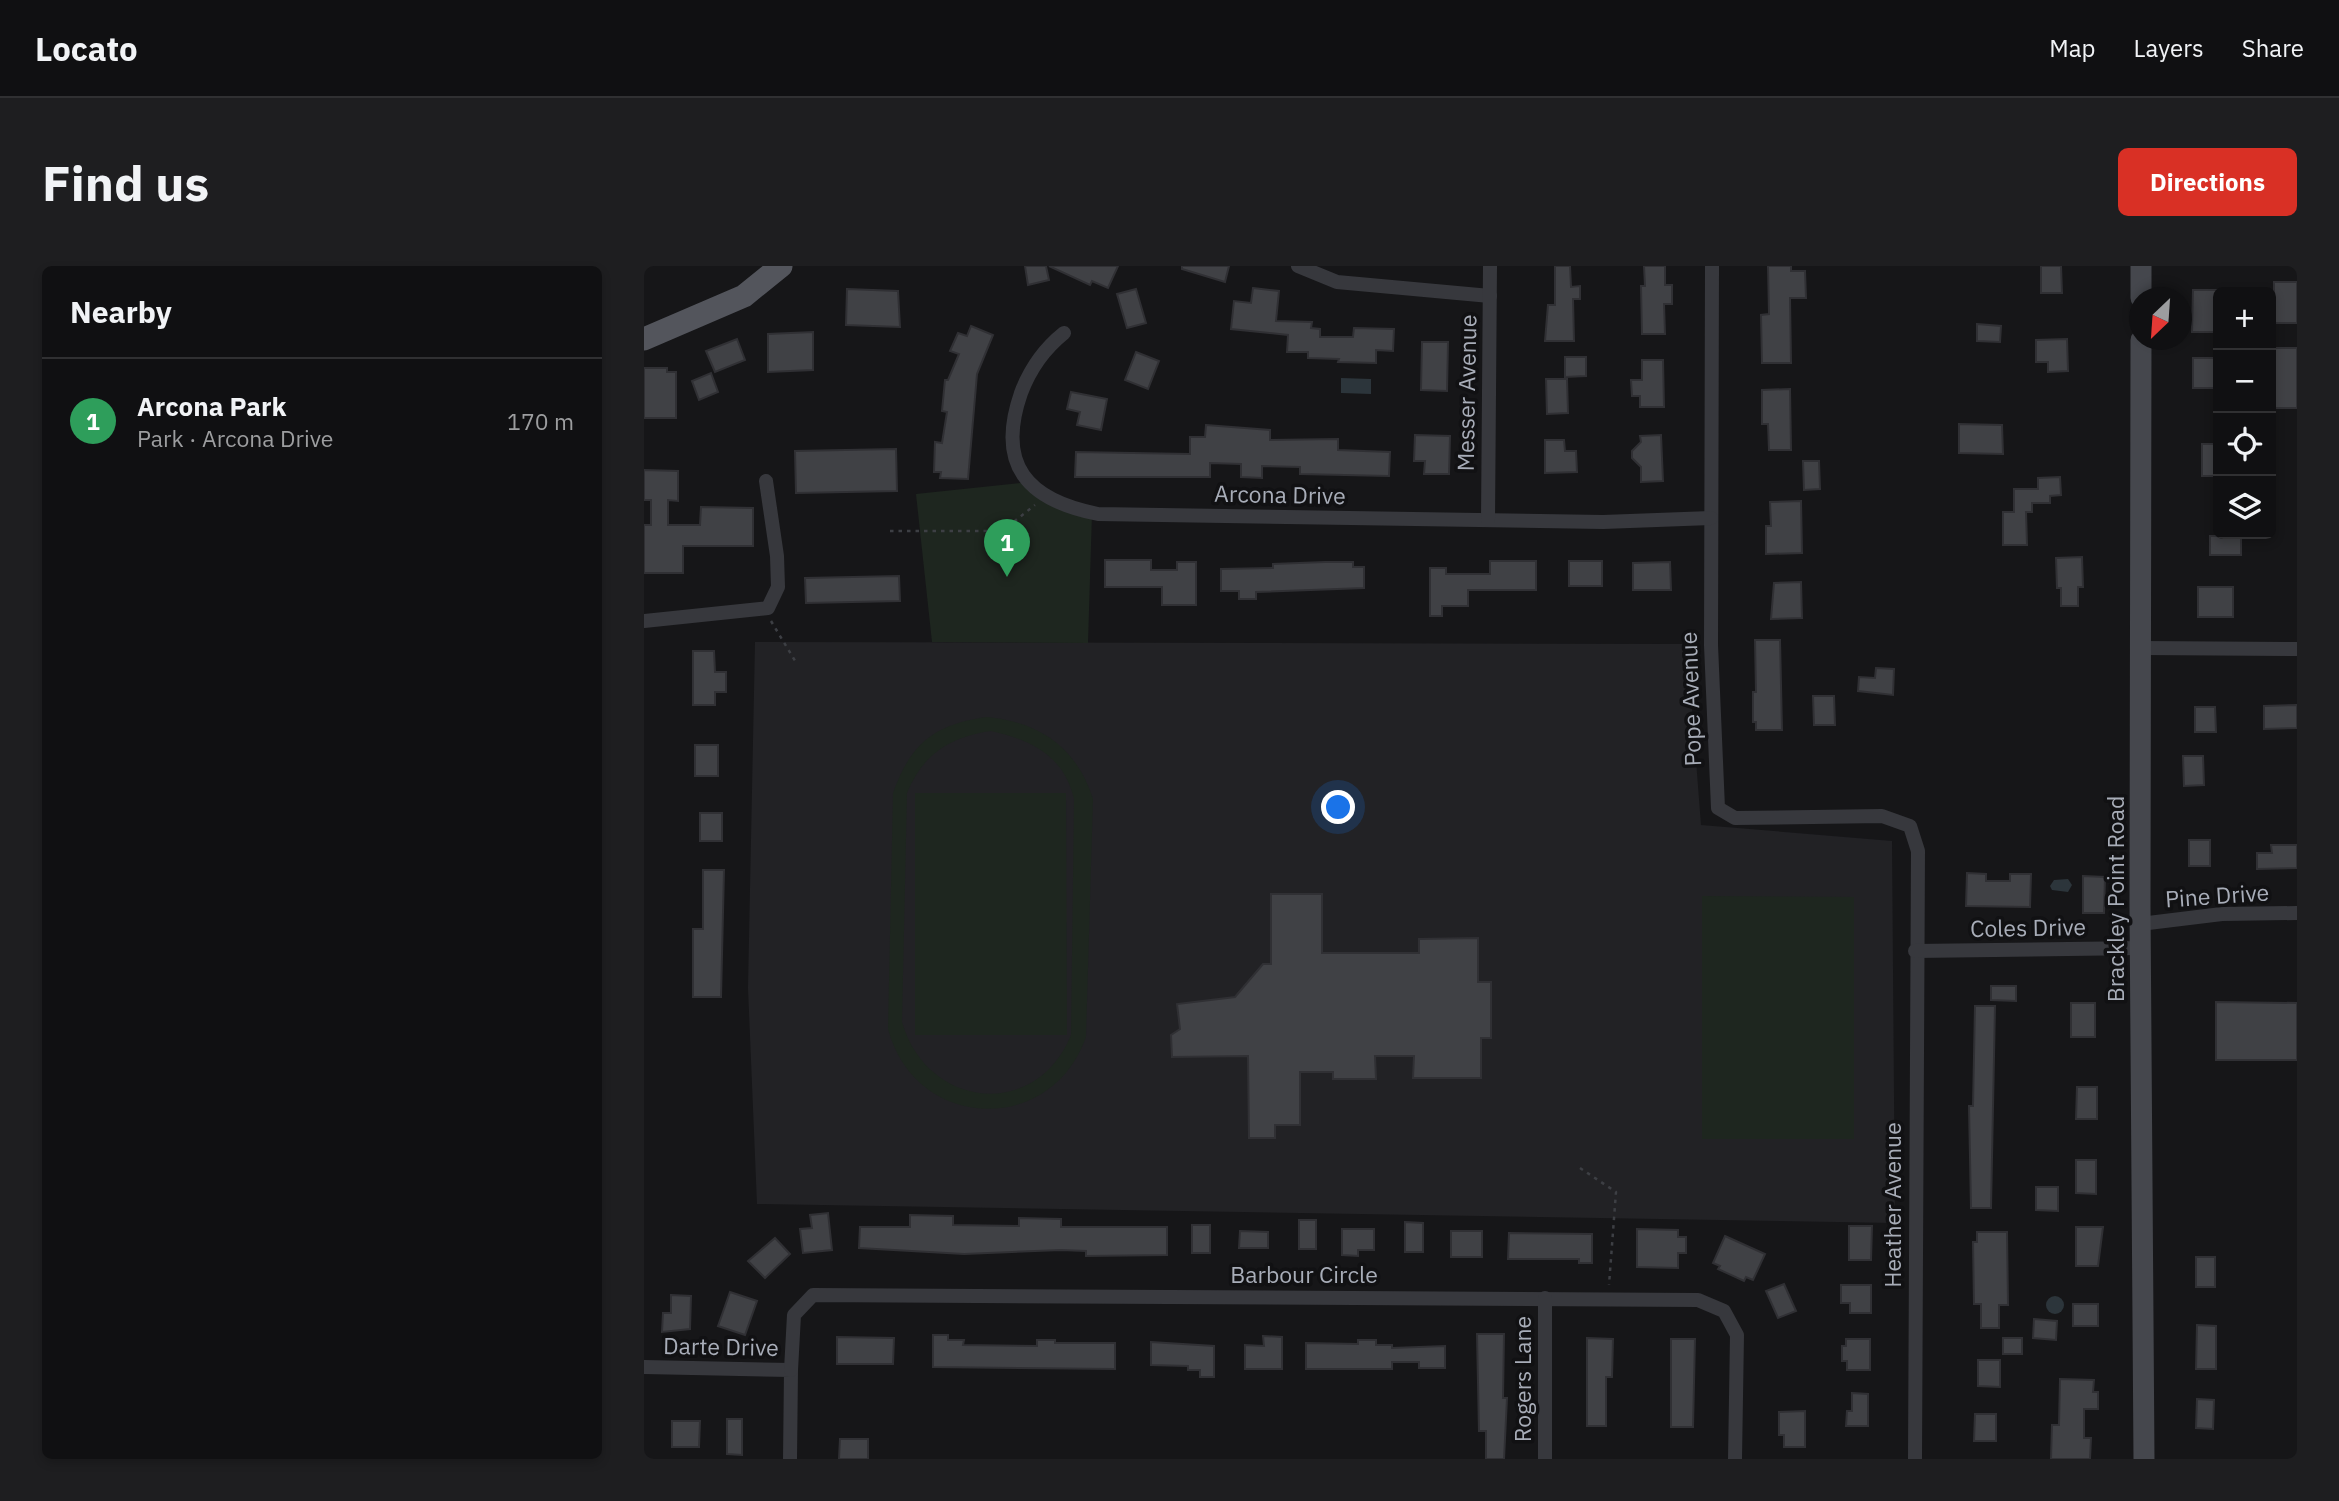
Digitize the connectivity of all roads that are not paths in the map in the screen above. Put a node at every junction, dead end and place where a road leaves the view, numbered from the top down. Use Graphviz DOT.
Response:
graph roads {
  1 [pos="781,266"];
  2 [pos="1298,266"];
  3 [pos="1490,266"];
  4 [pos="1712,266"];
  5 [pos="2141,266"];
  6 [pos="2141,287"];
  7 [pos="1490,296"];
  8 [pos="1064,333"];
  9 [pos="644,339"];
  10 [pos="2141,350"];
  11 [pos="766,481"];
  12 [pos="1711,518"];
  13 [pos="1488,520"];
  14 [pos="644,621"];
  15 [pos="2142,648"];
  16 [pos="2297,649"];
  17 [pos="2297,913"];
  18 [pos="2140,924"];
  19 [pos="2141,948"];
  20 [pos="1915,951"];
  21 [pos="1545,1298"];
  22 [pos="644,1367"];
  23 [pos="791,1370"];
  24 [pos="790,1459"];
  25 [pos="1545,1459"];
  26 [pos="1735,1459"];
  27 [pos="1915,1459"];
  28 [pos="2144,1459"];
  1 -- 9 [label="main road"];
  2 -- 7 [label="street"];
  3 -- 7 [label="street, Messer Avenue"];
  4 -- 12 [label="street, Pope Avenue"];
  5 -- 6 [label="main road"];
  7 -- 13 [label="street, Messer Avenue"];
  8 -- 13 [label="street, Arcona Drive"];
  10 -- 15 [label="main road, Brackley Point Road"];
  11 -- 14 [label="street"];
  12 -- 13 [label="street, Arcona Drive"];
  12 -- 20 [label="street, Pope Avenue"];
  15 -- 16 [label="street"];
  15 -- 18 [label="main road, Brackley Point Road"];
  17 -- 18 [label="street, Pine Drive"];
  18 -- 19 [label="main road, Brackley Point Road"];
  19 -- 20 [label="street, Coles Drive"];
  19 -- 28 [label="main road, Brackley Point Road"];
  20 -- 27 [label="street, Heather Avenue"];
  21 -- 23 [label="street, Barbour Circle"];
  21 -- 25 [label="street, Rogers Lane"];
  21 -- 26 [label="street, Barbour Circle"];
  22 -- 23 [label="street, Darte Drive"];
  23 -- 24 [label="street, Darte Drive"];
}
